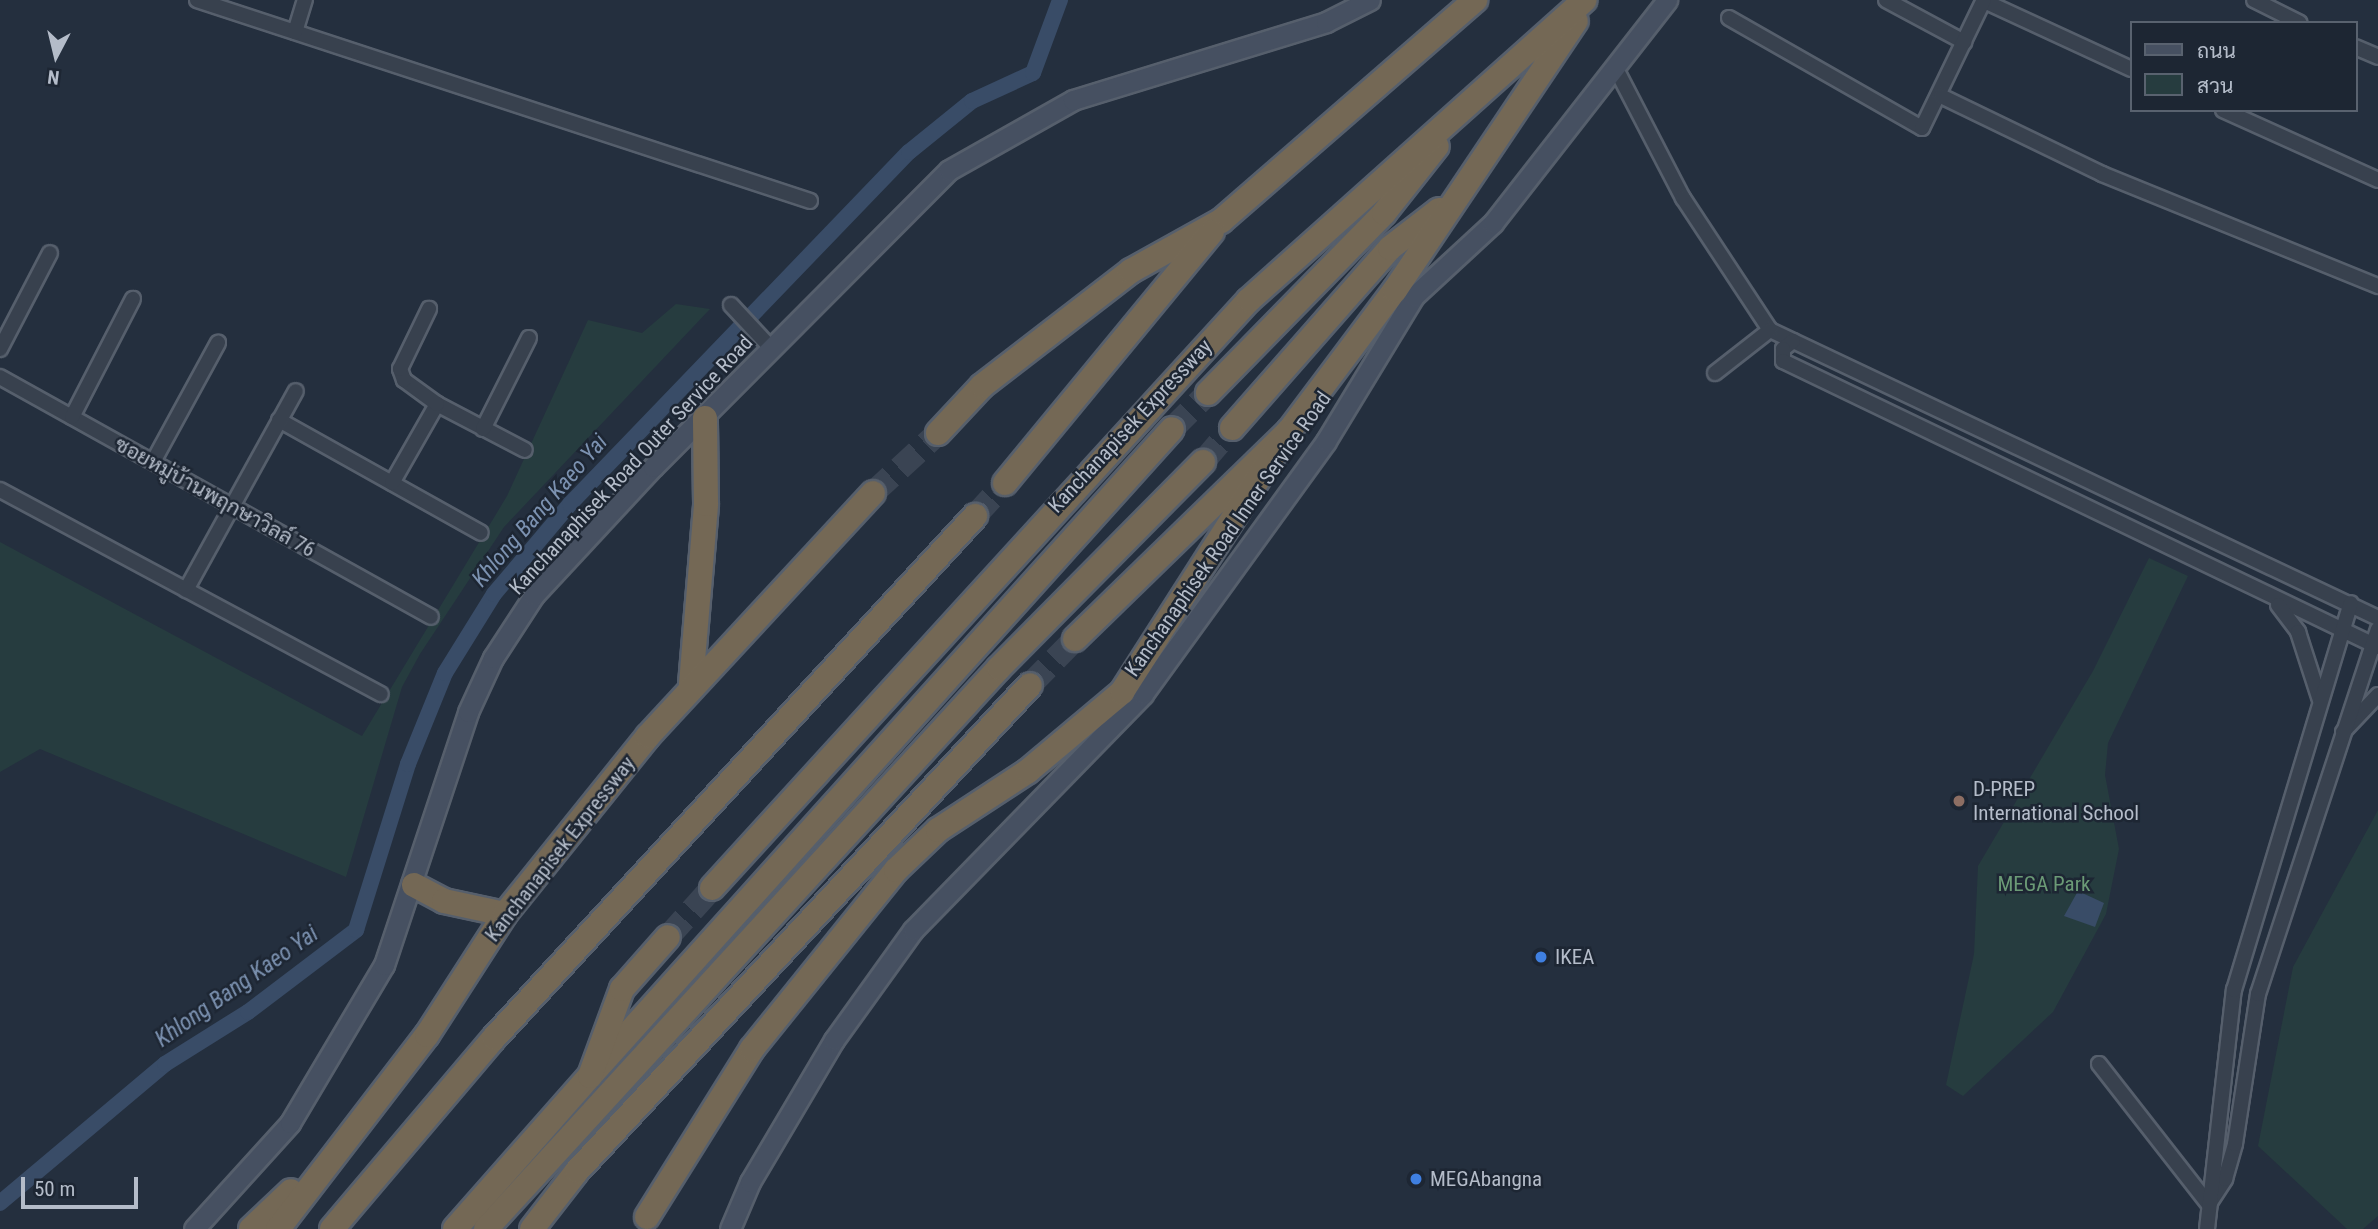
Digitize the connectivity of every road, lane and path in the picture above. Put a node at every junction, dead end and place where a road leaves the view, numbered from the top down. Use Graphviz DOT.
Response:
graph roads {
  1 [pos="197,0"];
  2 [pos="304,0"];
  3 [pos="1370,0"];
  4 [pos="1475,0"];
  5 [pos="1584,0"];
  6 [pos="1591,0"];
  7 [pos="1667,0"];
  8 [pos="1886,0"];
  9 [pos="2254,0"];
  10 [pos="1984,1"];
  11 [pos="1729,18"];
  12 [pos="2296,21"];
  13 [pos="295,33"];
  14 [pos="1964,42"];
  15 [pos="2357,48"];
  16 [pos="2378,57"];
  17 [pos="1615,67"];
  18 [pos="2130,69"];
  19 [pos="1941,96"];
  20 [pos="1466,109"];
  21 [pos="2227,112"];
  22 [pos="2378,180"];
  23 [pos="1453,199"];
  24 [pos="810,201"];
  25 [pos="1221,221"];
  26 [pos="50,253"];
  27 [pos="2378,286"];
  28 [pos="133,299"];
  29 [pos="730,305"];
  30 [pos="429,309"];
  31 [pos="1770,330"];
  32 [pos="529,338"];
  33 [pos="1793,341"];
  34 [pos="218,343"];
  35 [pos="771,348"];
  36 [pos="0,349"];
  37 [pos="1715,373"];
  38 [pos="0,377"];
  39 [pos="296,391"];
  40 [pos="1208,393"];
  41 [pos="437,404"];
  42 [pos="72,417"];
  43 [pos="705,418"];
  44 [pos="279,420"];
  45 [pos="1233,428"];
  46 [pos="483,429"];
  47 [pos="1172,429"];
  48 [pos="1289,431"];
  49 [pos="939,433"];
  50 [pos="525,450"];
  51 [pos="153,462"];
  52 [pos="1203,462"];
  53 [pos="1005,482"];
  54 [pos="391,483"];
  55 [pos="0,490"];
  56 [pos="873,493"];
  57 [pos="232,506"];
  58 [pos="975,516"];
  59 [pos="481,533"];
  60 [pos="186,590"];
  61 [pos="2276,603"];
  62 [pos="2351,603"];
  63 [pos="431,617"];
  64 [pos="2378,618"];
  65 [pos="2378,629"];
  66 [pos="2339,631"];
  67 [pos="1075,639"];
  68 [pos="2374,647"];
  69 [pos="691,684"];
  70 [pos="1030,684"];
  71 [pos="381,694"];
  72 [pos="2378,695"];
  73 [pos="2320,702"];
  74 [pos="2337,739"];
  75 [pos="414,886"];
  76 [pos="712,888"];
  77 [pos="505,914"];
  78 [pos="668,937"];
  79 [pos="2099,1064"];
  80 [pos="590,1076"];
  81 [pos="343,1142"];
  82 [pos="577,1171"];
  83 [pos="2209,1205"];
  84 [pos="647,1217"];
  85 [pos="194,1229"];
  86 [pos="251,1229"];
  87 [pos="278,1229"];
  88 [pos="332,1229"];
  89 [pos="455,1229"];
  90 [pos="486,1229"];
  91 [pos="512,1229"];
  92 [pos="532,1229"];
  93 [pos="730,1229"];
  94 [pos="2207,1229"];
  1 -- 13 [label="street"];
  2 -- 13 [label="street"];
  3 -- 35 [label="main road, Kanchanaphisek Road Outer Service Road"];
  4 -- 25 [label="highway"];
  5 -- 20 [label="highway, Kanchanapisek Expressway"];
  6 -- 23 [label="highway"];
  7 -- 17 [label="main road, Kanchanaphisek Road Inner Service Road"];
  8 -- 14 [label="street"];
  9 -- 12 [label="street"];
  10 -- 14 [label="street"];
  10 -- 18 [label="street"];
  11 -- 19 [label="street"];
  13 -- 24 [label="street"];
  14 -- 19 [label="street"];
  15 -- 16 [label="street"];
  17 -- 31 [label="street"];
  17 -- 93 [label="main road, Kanchanaphisek Road Inner Service Road"];
  19 -- 27 [label="street"];
  20 -- 40 [label="highway"];
  20 -- 76 [label="highway, Kanchanapisek Expressway"];
  21 -- 22 [label="street"];
  23 -- 45 [label="highway"];
  23 -- 48 [label="highway"];
  25 -- 49 [label="highway"];
  25 -- 53 [label="highway"];
  26 -- 36 [label="street"];
  28 -- 42 [label="street"];
  29 -- 35 [label="street"];
  30 -- 41 [label="street"];
  31 -- 33 [label="street"];
  31 -- 37 [label="street"];
  32 -- 46 [label="street"];
  33 -- 61 [label="street"];
  33 -- 62 [label="street"];
  34 -- 51 [label="street"];
  35 -- 43 [label="main road, Kanchanaphisek Road Outer Service Road"];
  38 -- 42 [label="street, ซอยหมู่บ้านพฤกษาวิลล์ 76"];
  39 -- 44 [label="street"];
  41 -- 46 [label="street"];
  41 -- 54 [label="street"];
  42 -- 51 [label="street, ซอยหมู่บ้านพฤกษาวิลล์ 76"];
  43 -- 69 [label="highway"];
  43 -- 75 [label="main road, Kanchanaphisek Road Outer Service Road"];
  44 -- 54 [label="street"];
  44 -- 57 [label="street"];
  46 -- 50 [label="street"];
  47 -- 80 [label="highway"];
  48 -- 67 [label="highway"];
  48 -- 84 [label="highway"];
  51 -- 57 [label="street, ซอยหมู่บ้านพฤกษาวิลล์ 76"];
  52 -- 90 [label="highway"];
  54 -- 59 [label="street"];
  55 -- 60 [label="street"];
  56 -- 69 [label="highway, Kanchanapisek Expressway"];
  57 -- 60 [label="street"];
  57 -- 63 [label="street, ซอยหมู่บ้านพฤกษาวิลล์ 76"];
  58 -- 88 [label="highway"];
  60 -- 71 [label="street"];
  61 -- 66 [label="street"];
  61 -- 73 [label="street"];
  62 -- 64 [label="street"];
  62 -- 66 [label="street"];
  65 -- 68 [label="street"];
  66 -- 68 [label="street"];
  66 -- 73 [label="street"];
  68 -- 74 [label="street"];
  69 -- 77 [label="highway, Kanchanapisek Expressway"];
  70 -- 82 [label="highway"];
  72 -- 74 [label="street"];
  73 -- 83 [label="street"];
  74 -- 83 [label="street"];
  75 -- 77 [label="highway"];
  75 -- 85 [label="main road, Kanchanaphisek Road Outer Service Road"];
  77 -- 81 [label="highway, Kanchanapisek Expressway"];
  78 -- 80 [label="highway"];
  79 -- 83 [label="street"];
  80 -- 89 [label="highway"];
  81 -- 86 [label="highway"];
  81 -- 87 [label="highway, Kanchanapisek Expressway"];
  82 -- 91 [label="highway"];
  82 -- 92 [label="highway"];
  83 -- 94 [label="street"];
}
